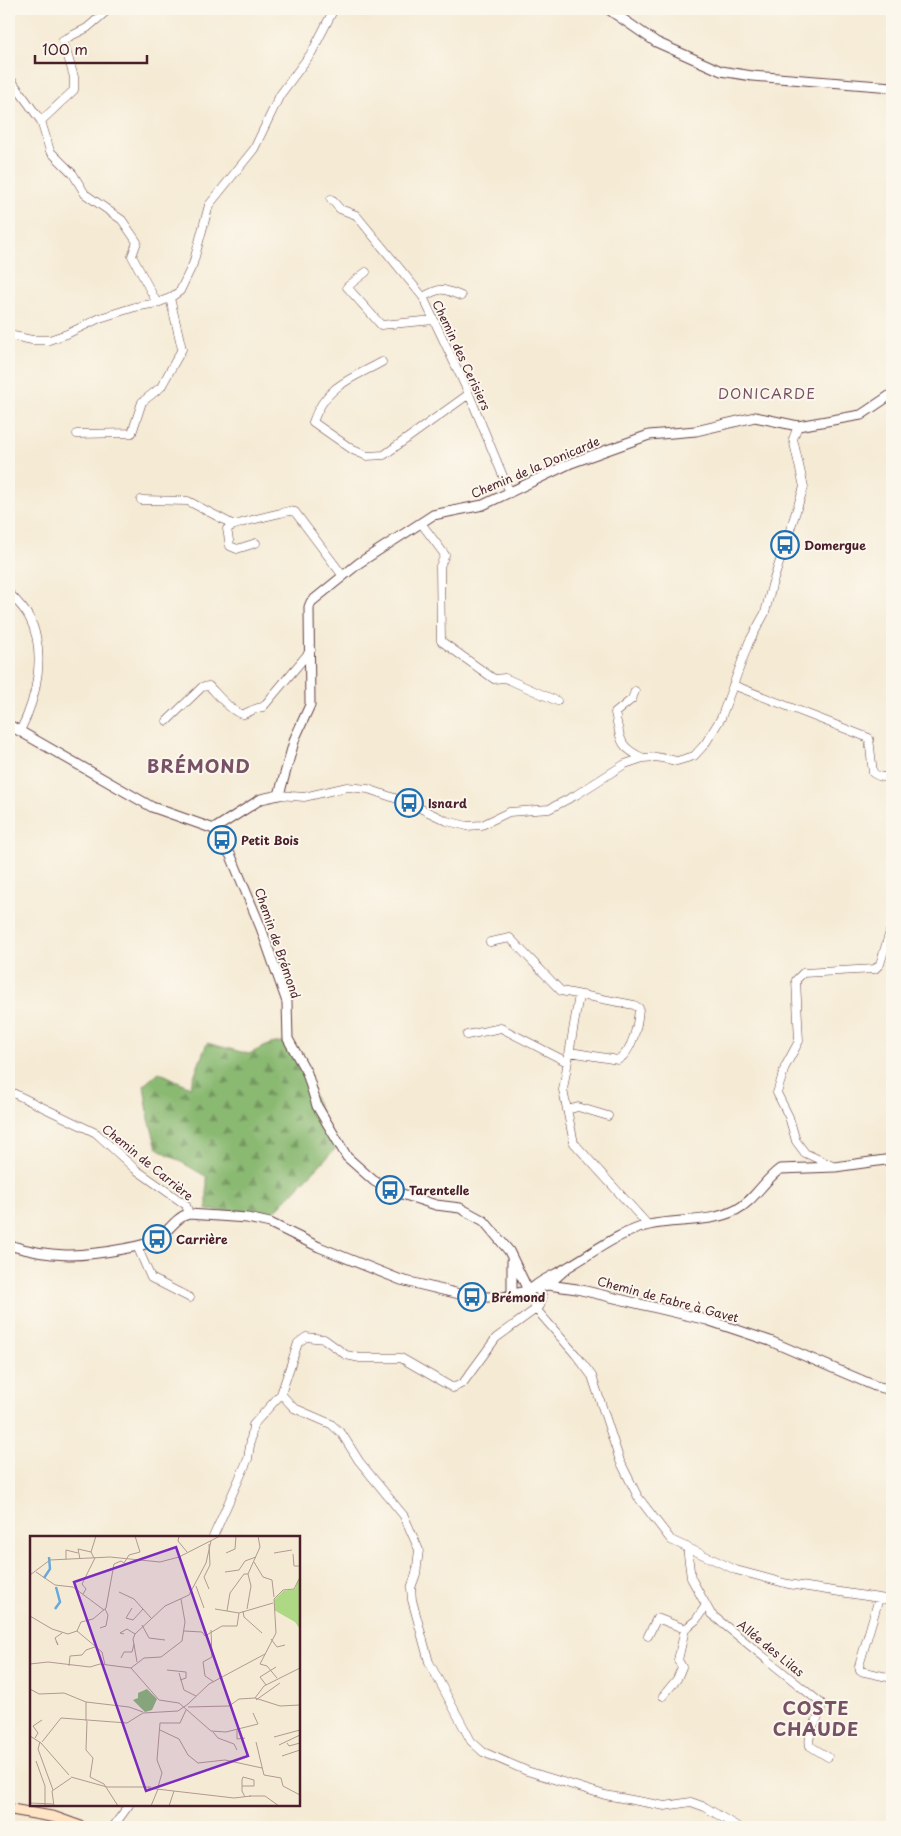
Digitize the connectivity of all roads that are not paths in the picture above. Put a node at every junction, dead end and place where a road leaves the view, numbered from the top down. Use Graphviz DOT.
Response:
graph roads {
  1 [pos="108,9"];
  2 [pos="334,9"];
  3 [pos="608,9"];
  4 [pos="9,77"];
  5 [pos="892,88"];
  6 [pos="41,122"];
  7 [pos="331,199"];
  8 [pos="366,272"];
  9 [pos="461,296"];
  10 [pos="423,297"];
  11 [pos="170,298"];
  12 [pos="157,303"];
  13 [pos="434,320"];
  14 [pos="9,335"];
  15 [pos="382,362"];
  16 [pos="469,394"];
  17 [pos="892,394"];
  18 [pos="798,426"];
  19 [pos="77,434"];
  20 [pos="510,494"];
  21 [pos="142,500"];
  22 [pos="421,523"];
  23 [pos="232,524"];
  24 [pos="256,543"];
  25 [pos="343,576"];
  26 [pos="9,593"];
  27 [pos="310,650"];
  28 [pos="733,685"];
  29 [pos="635,691"];
  30 [pos="557,701"];
  31 [pos="166,721"];
  32 [pos="9,725"];
  33 [pos="20,731"];
  34 [pos="643,758"];
  35 [pos="892,772"];
  36 [pos="280,794"];
  37 [pos="214,829"];
  38 [pos="892,925"];
  39 [pos="490,942"];
  40 [pos="579,995"];
  41 [pos="467,1035"];
  42 [pos="570,1052"];
  43 [pos="567,1062"];
  44 [pos="9,1091"];
  45 [pos="568,1110"];
  46 [pos="608,1116"];
  47 [pos="892,1159"];
  48 [pos="835,1167"];
  49 [pos="189,1214"];
  50 [pos="648,1225"];
  51 [pos="9,1246"];
  52 [pos="137,1246"];
  53 [pos="509,1251"];
  54 [pos="553,1280"];
  55 [pos="533,1288"];
  56 [pos="512,1296"];
  57 [pos="190,1298"];
  58 [pos="536,1310"];
  59 [pos="892,1390"];
  60 [pos="281,1394"];
  61 [pos="213,1536"];
  62 [pos="687,1547"];
  63 [pos="879,1598"];
  64 [pos="892,1600"];
  65 [pos="706,1605"];
  66 [pos="685,1629"];
  67 [pos="648,1636"];
  68 [pos="892,1678"];
  69 [pos="663,1696"];
  70 [pos="828,1756"];
  71 [pos="128,1806"];
  72 [pos="9,1809"];
  73 [pos="26,1813"];
  74 [pos="66,1827"];
  75 [pos="82,1827"];
  76 [pos="113,1827"];
  77 [pos="738,1827"];
  1 -- 6 [label="street"];
  2 -- 11 [label="street"];
  3 -- 5 [label="street"];
  4 -- 6 [label="street"];
  6 -- 12 [label="street"];
  7 -- 10 [label="street, Chemin des Cerisiers"];
  8 -- 13 [label="street"];
  9 -- 10 [label="street"];
  10 -- 13 [label="street, Chemin des Cerisiers"];
  11 -- 12 [label="street"];
  11 -- 19 [label="street"];
  12 -- 14 [label="street"];
  13 -- 16 [label="street, Chemin des Cerisiers"];
  15 -- 16 [label="street"];
  16 -- 20 [label="street, Chemin des Cerisiers"];
  17 -- 18 [label="street, Chemin de la Donicarde"];
  18 -- 20 [label="street, Chemin de la Donicarde"];
  18 -- 28 [label="street"];
  20 -- 22 [label="street, Chemin de la Donicarde"];
  21 -- 23 [label="street"];
  22 -- 25 [label="street, Chemin de la Donicarde"];
  22 -- 30 [label="street"];
  23 -- 24 [label="street"];
  23 -- 25 [label="street"];
  25 -- 27 [label="street, Chemin de la Donicarde"];
  26 -- 33 [label="street"];
  27 -- 31 [label="street"];
  27 -- 36 [label="street, Chemin de la Donicarde"];
  28 -- 34 [label="street"];
  28 -- 35 [label="street"];
  29 -- 34 [label="street"];
  32 -- 33 [label="street"];
  33 -- 37 [label="street"];
  34 -- 36 [label="street"];
  36 -- 37 [label="street"];
  37 -- 53 [label="street, Chemin de Brémond"];
  38 -- 48 [label="street"];
  39 -- 40 [label="street"];
  40 -- 42 [label="street"];
  40 -- 42 [label="street"];
  41 -- 43 [label="street"];
  42 -- 43 [label="street"];
  43 -- 45 [label="street"];
  44 -- 49 [label="street, Chemin de Carrière"];
  45 -- 46 [label="street"];
  45 -- 50 [label="street"];
  47 -- 48 [label="street"];
  48 -- 50 [label="street"];
  49 -- 52 [label="street"];
  49 -- 56 [label="street"];
  50 -- 54 [label="street"];
  51 -- 52 [label="street"];
  52 -- 57 [label="street"];
  53 -- 55 [label="street, Chemin de Brémond"];
  53 -- 56 [label="street"];
  54 -- 55 [label="street"];
  54 -- 59 [label="street, Chemin de Fabre à Gavet"];
  55 -- 56 [label="street"];
  55 -- 58 [label="street"];
  58 -- 60 [label="street"];
  58 -- 62 [label="street"];
  60 -- 61 [label="street"];
  60 -- 77 [label="street"];
  62 -- 63 [label="street"];
  62 -- 65 [label="street, Allée des Lilas"];
  63 -- 64 [label="street"];
  63 -- 68 [label="street"];
  65 -- 66 [label="street"];
  65 -- 70 [label="street, Allée des Lilas"];
  66 -- 67 [label="street"];
  66 -- 69 [label="street"];
  71 -- 76 [label="street"];
  72 -- 73 [label="main road"];
  73 -- 74 [label="main road"];
  73 -- 75 [label="main road"];
}
